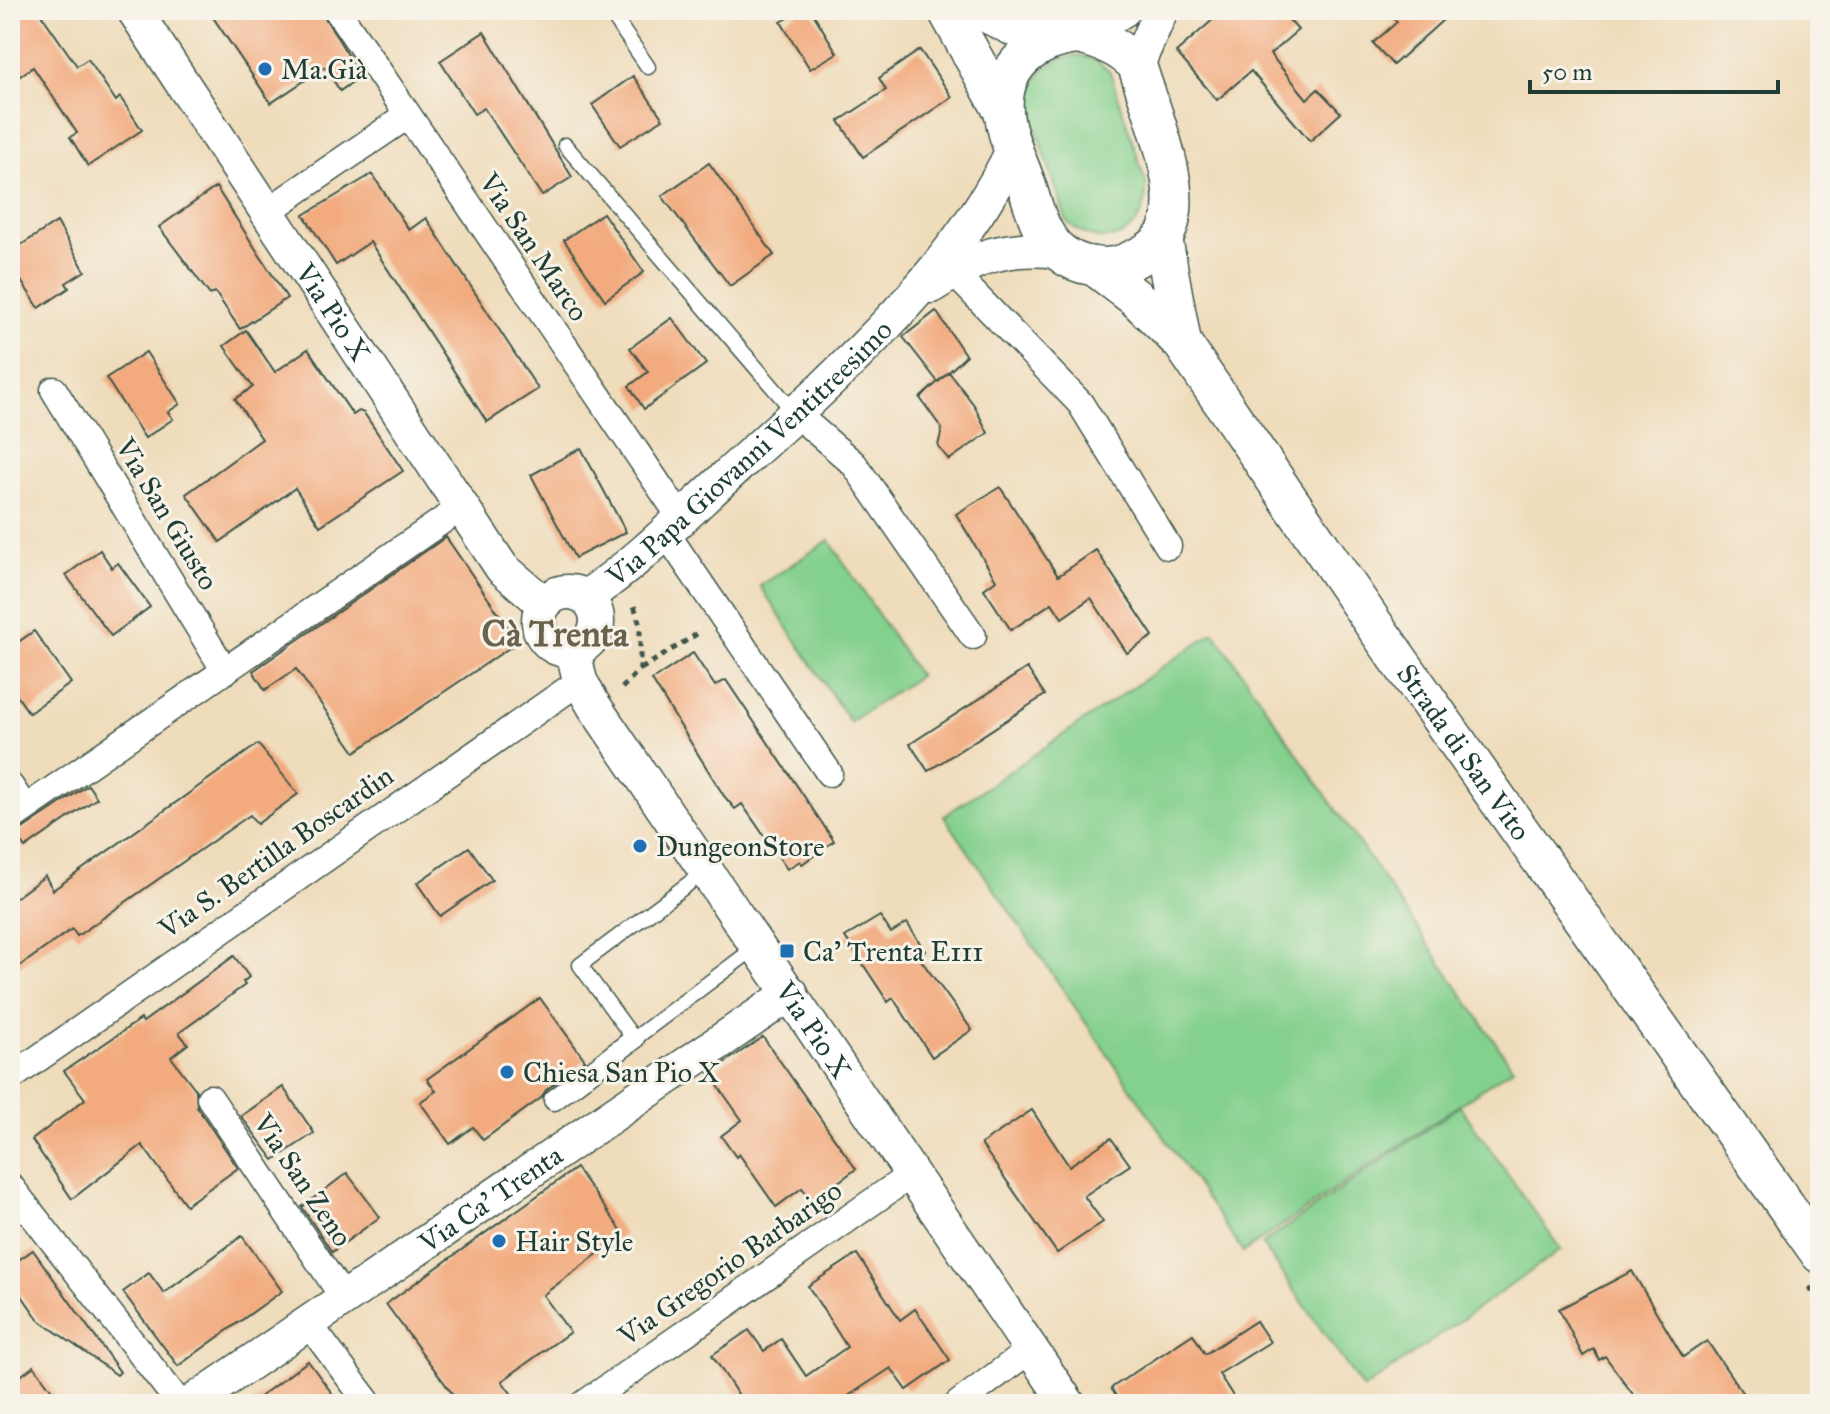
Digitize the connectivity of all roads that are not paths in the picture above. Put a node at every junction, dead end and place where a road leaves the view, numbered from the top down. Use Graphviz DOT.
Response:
graph roads {
  1 [pos="134,10"];
  2 [pos="337,10"];
  3 [pos="609,10"];
  4 [pos="947,10"];
  5 [pos="980,10"];
  6 [pos="1123,10"];
  7 [pos="1161,10"];
  8 [pos="1065,36"];
  9 [pos="1137,65"];
  10 [pos="648,67"];
  11 [pos="407,116"];
  12 [pos="1009,130"];
  13 [pos="565,145"];
  14 [pos="268,211"];
  15 [pos="1163,238"];
  16 [pos="1058,251"];
  17 [pos="1094,266"];
  18 [pos="953,272"];
  19 [pos="907,301"];
  20 [pos="1182,343"];
  21 [pos="54,390"];
  22 [pos="795,413"];
  23 [pos="462,507"];
  24 [pos="673,526"];
  25 [pos="1168,546"];
  26 [pos="586,597"];
  27 [pos="543,603"];
  28 [pos="973,636"];
  29 [pos="225,671"];
  30 [pos="582,679"];
  31 [pos="829,773"];
  32 [pos="10,786"];
  33 [pos="18,814"];
  34 [pos="704,872"];
  35 [pos="758,945"];
  36 [pos="791,993"];
  37 [pos="634,1039"];
  38 [pos="10,1078"];
  39 [pos="210,1098"];
  40 [pos="554,1100"];
  41 [pos="912,1174"];
  42 [pos="10,1186"];
  43 [pos="1820,1254"];
  44 [pos="343,1297"];
  45 [pos="308,1323"];
  46 [pos="1031,1349"];
  47 [pos="180,1404"];
  48 [pos="190,1404"];
  49 [pos="369,1404"];
  50 [pos="584,1404"];
  51 [pos="958,1404"];
  52 [pos="1068,1404"];
  1 -- 14 [label="street, Via Pio X"];
  2 -- 11 [label="street, Via San Marco"];
  3 -- 10 [label="lane"];
  4 -- 12 [label="main road"];
  5 -- 8 [label="main road"];
  6 -- 8 [label="street, Via Papa Giovanni Ventitreesimo"];
  7 -- 9 [label="street"];
  8 -- 9 [label="main road"];
  8 -- 12 [label="main road, Via Papa Giovanni Ventitreesimo"];
  9 -- 15 [label="main road"];
  11 -- 14 [label="street"];
  11 -- 24 [label="street, Via San Marco"];
  12 -- 16 [label="main road"];
  12 -- 19 [label="street, Via Papa Giovanni Ventitreesimo"];
  13 -- 22 [label="lane"];
  14 -- 23 [label="street, Via Pio X"];
  15 -- 17 [label="main road"];
  15 -- 20 [label="main road"];
  16 -- 17 [label="main road, Via Papa Giovanni Ventitreesimo"];
  16 -- 18 [label="street, Via Papa Giovanni Ventitreesimo"];
  17 -- 20 [label="main road, Strada di San Vito"];
  18 -- 19 [label="street, Via Papa Giovanni Ventitreesimo"];
  18 -- 25 [label="street"];
  19 -- 22 [label="street, Via Papa Giovanni Ventitreesimo"];
  20 -- 43 [label="main road, Strada di San Vito"];
  21 -- 29 [label="street, Via San Giusto"];
  22 -- 24 [label="street, Via Papa Giovanni Ventitreesimo"];
  22 -- 28 [label="street"];
  23 -- 27 [label="street, Via Pio X"];
  23 -- 29 [label="street"];
  24 -- 26 [label="street, Via Papa Giovanni Ventitreesimo"];
  24 -- 31 [label="street, Via San Marco"];
  26 -- 27 [label="street"];
  26 -- 30 [label="street"];
  27 -- 30 [label="street, Via Pio X"];
  29 -- 33 [label="street"];
  30 -- 34 [label="street, Via Pio X"];
  30 -- 38 [label="street, Via S. Bertilla Boscardin"];
  32 -- 33 [label="street"];
  34 -- 35 [label="street, Via Pio X"];
  34 -- 37 [label="lane"];
  35 -- 36 [label="street, Via Pio X"];
  35 -- 37 [label="lane"];
  36 -- 41 [label="street, Via Pio X"];
  36 -- 44 [label="street, Via Ca' Trenta"];
  37 -- 40 [label="street"];
  39 -- 44 [label="street, Via San Zeno"];
  41 -- 46 [label="street, Via Pio X"];
  41 -- 50 [label="street, Via Gregorio Barbarigo"];
  42 -- 47 [label="street"];
  44 -- 45 [label="street, Via Ca' Trenta"];
  45 -- 48 [label="street, Via Ca' Trenta"];
  45 -- 49 [label="street"];
  46 -- 51 [label="street"];
  46 -- 52 [label="street, Via Pio X"];
}
